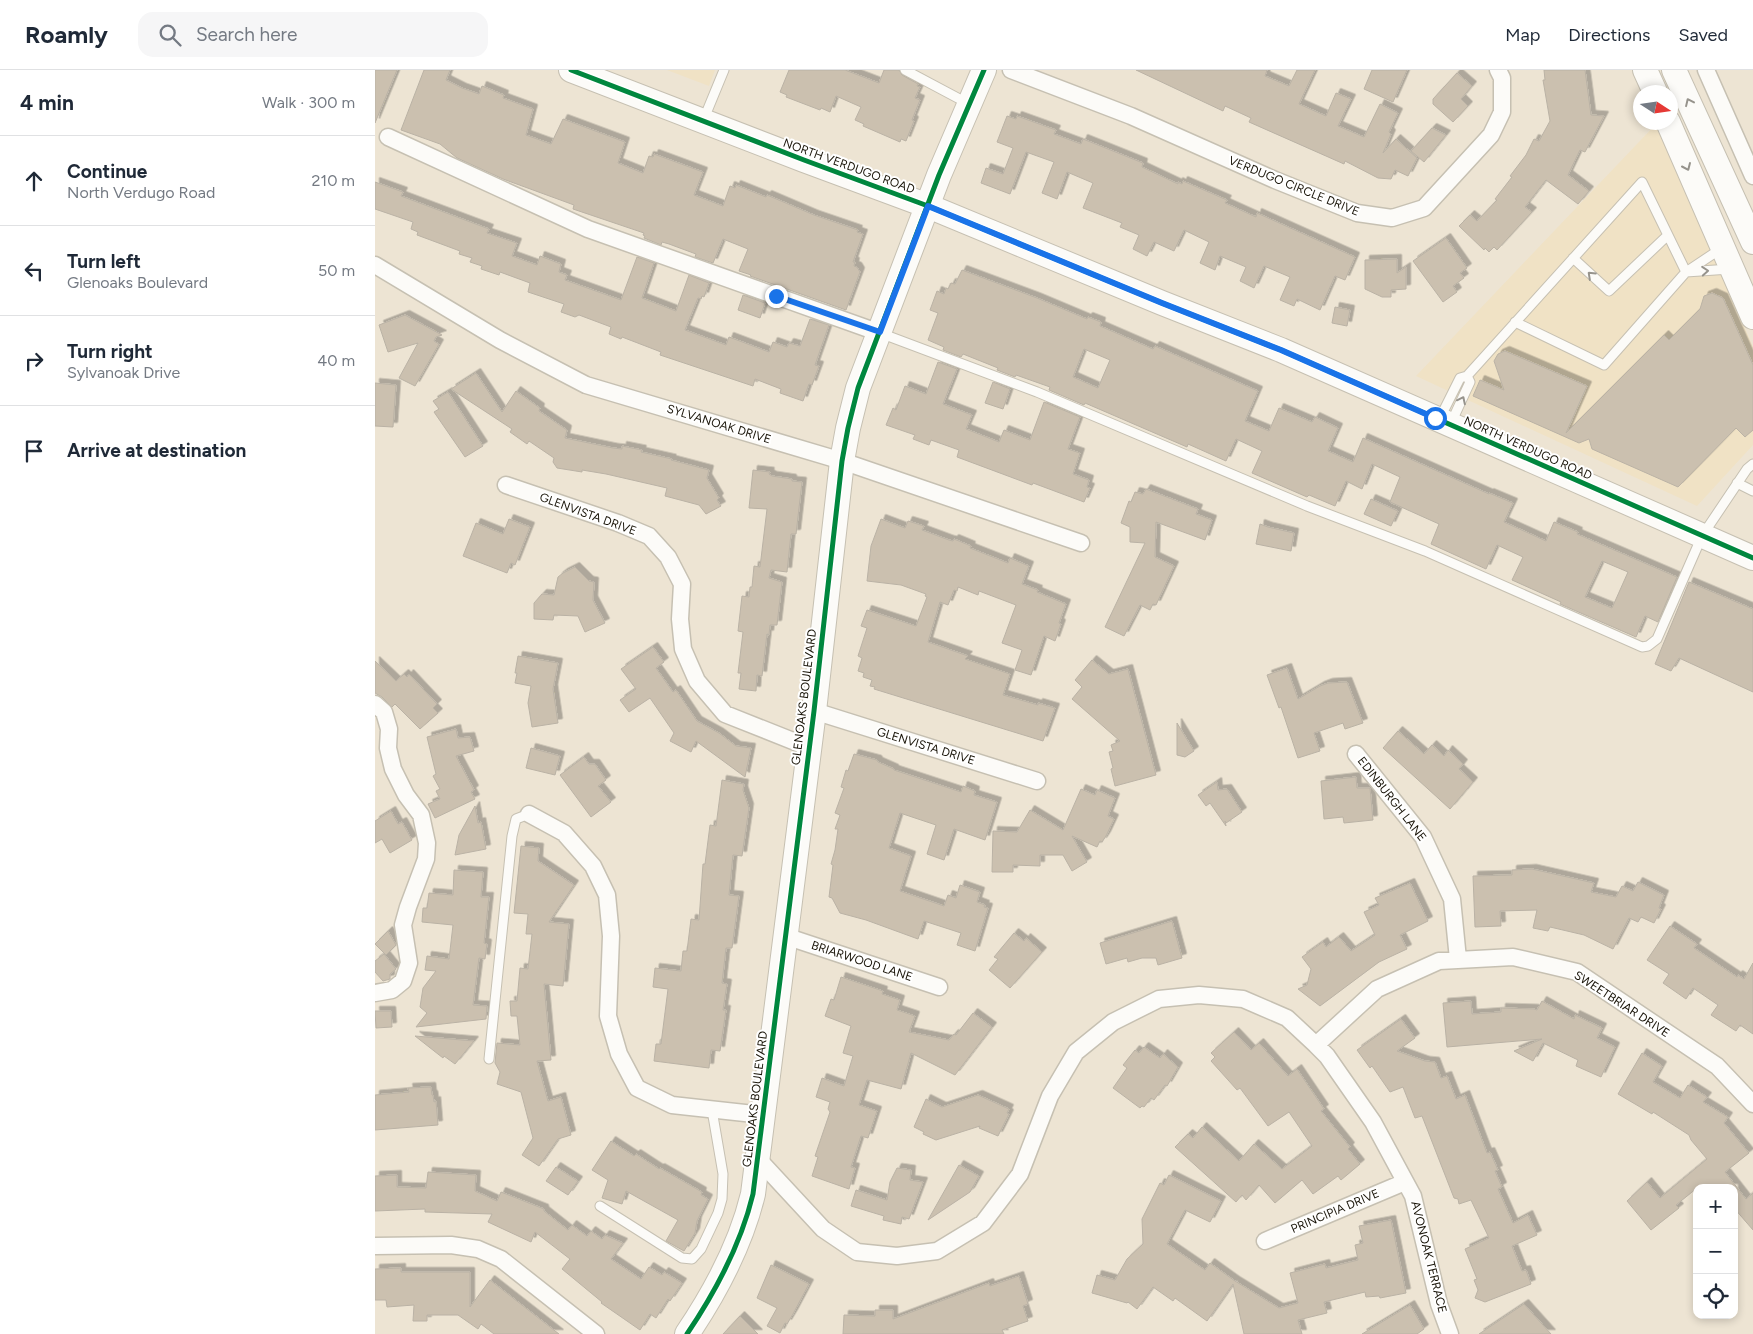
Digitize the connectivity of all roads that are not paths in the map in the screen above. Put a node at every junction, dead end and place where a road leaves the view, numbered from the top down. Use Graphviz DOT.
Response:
graph roads {
  1 [pos="571,70"];
  2 [pos="724,70"];
  3 [pos="905,70"];
  4 [pos="984,70"];
  5 [pos="1011,70"];
  6 [pos="1498,70"];
  7 [pos="1645,70"];
  8 [pos="1674,70"];
  9 [pos="1706,70"];
  10 [pos="1652,85"];
  11 [pos="969,104"];
  12 [pos="703,122"];
  13 [pos="1671,130"];
  14 [pos="388,137"];
  15 [pos="1753,176"];
  16 [pos="928,206"];
  17 [pos="1668,235"];
  18 [pos="1753,242"];
  19 [pos="1722,248"];
  20 [pos="1753,249"];
  21 [pos="1573,258"];
  22 [pos="375,265"];
  23 [pos="1732,269"];
  24 [pos="1686,272"];
  25 [pos="1753,317"];
  26 [pos="1515,322"];
  27 [pos="880,332"];
  28 [pos="1445,422"];
  29 [pos="842,461"];
  30 [pos="1753,464"];
  31 [pos="1737,484"];
  32 [pos="506,485"];
  33 [pos="1753,491"];
  34 [pos="1703,536"];
  35 [pos="1081,543"];
  36 [pos="1753,558"];
  37 [pos="375,704"];
  38 [pos="814,711"];
  39 [pos="808,747"];
  40 [pos="1356,754"];
  41 [pos="1037,781"];
  42 [pos="529,814"];
  43 [pos="785,936"];
  44 [pos="1458,959"];
  45 [pos="939,987"];
  46 [pos="375,993"];
  47 [pos="1315,1045"];
  48 [pos="489,1059"];
  49 [pos="1753,1104"];
  50 [pos="712,1110"];
  51 [pos="763,1115"];
  52 [pos="759,1160"];
  53 [pos="1405,1182"];
  54 [pos="600,1206"];
  55 [pos="1265,1241"];
  56 [pos="375,1246"];
  57 [pos="596,1334"];
  58 [pos="687,1334"];
  59 [pos="1450,1334"];
  1 -- 12 [label="main road, NORTH VERDUGO ROAD"];
  2 -- 12 [label="lane"];
  3 -- 11 [label="lane"];
  4 -- 11 [label="main road, GLENOAKS BOULEVARD"];
  5 -- 6 [label="street, VERDUGO CIRCLE DRIVE"];
  7 -- 10 [label="main road"];
  18 -- 8 [label="main road, one-way"];
  9 -- 15 [label="street"];
  11 -- 16 [label="main road, GLENOAKS BOULEVARD"];
  12 -- 16 [label="main road, NORTH VERDUGO ROAD"];
  13 -- 19 [label="main road, one-way"];
  14 -- 27 [label="street"];
  16 -- 27 [label="main road, GLENOAKS BOULEVARD"];
  16 -- 28 [label="main road, NORTH VERDUGO ROAD"];
  17 -- 21 [label="lane, one-way"];
  17 -- 21 [label="lane"];
  17 -- 24 [label="lane"];
  19 -- 20 [label="main road"];
  19 -- 23 [label="main road"];
  19 -- 24 [label="lane"];
  21 -- 26 [label="lane"];
  22 -- 29 [label="street, SYLVANOAK DRIVE"];
  24 -- 23 [label="lane, one-way"];
  23 -- 25 [label="main road"];
  24 -- 26 [label="lane"];
  26 -- 28 [label="lane"];
  27 -- 29 [label="main road, GLENOAKS BOULEVARD"];
  27 -- 34 [label="lane"];
  28 -- 34 [label="main road, NORTH VERDUGO ROAD"];
  29 -- 35 [label="street, SYLVANOAK DRIVE"];
  29 -- 38 [label="main road, GLENOAKS BOULEVARD"];
  30 -- 31 [label="lane"];
  31 -- 33 [label="lane"];
  31 -- 34 [label="lane"];
  32 -- 39 [label="street, GLENVISTA DRIVE"];
  34 -- 36 [label="main road, NORTH VERDUGO ROAD"];
  37 -- 46 [label="street"];
  38 -- 39 [label="main road, GLENOAKS BOULEVARD"];
  38 -- 41 [label="street, GLENVISTA DRIVE"];
  39 -- 43 [label="main road, GLENOAKS BOULEVARD"];
  40 -- 44 [label="street, EDINBURGH LANE"];
  42 -- 48 [label="lane"];
  42 -- 50 [label="street"];
  43 -- 45 [label="street, BRIARWOOD LANE"];
  43 -- 51 [label="main road, GLENOAKS BOULEVARD"];
  44 -- 47 [label="street, SWEETBRIAR DRIVE"];
  44 -- 49 [label="street, SWEETBRIAR DRIVE"];
  47 -- 52 [label="street, AVONOAK TERRACE"];
  47 -- 53 [label="street, AVONOAK TERRACE"];
  50 -- 51 [label="street"];
  50 -- 54 [label="lane"];
  51 -- 52 [label="main road, GLENOAKS BOULEVARD"];
  52 -- 58 [label="main road, GLENOAKS BOULEVARD"];
  53 -- 55 [label="street, PRINCIPIA DRIVE"];
  53 -- 59 [label="street, AVONOAK TERRACE"];
  56 -- 57 [label="street"];
}
